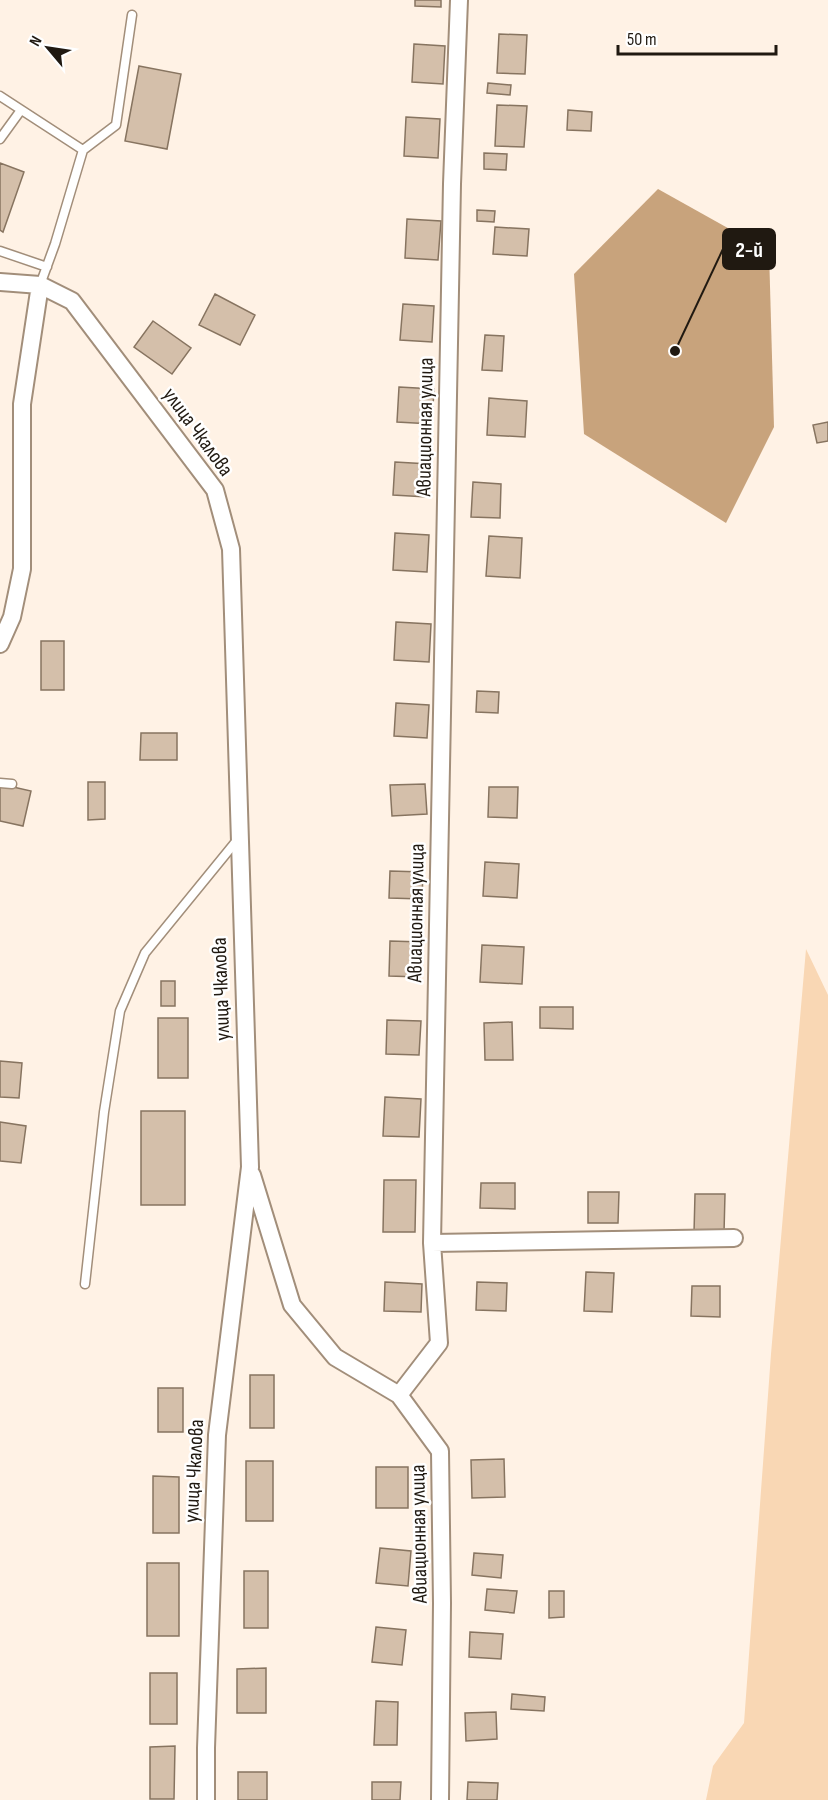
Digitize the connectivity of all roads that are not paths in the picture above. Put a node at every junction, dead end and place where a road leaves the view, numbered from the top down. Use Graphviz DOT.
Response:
graph roads {
  1 [pos="459,0"];
  2 [pos="132,15"];
  3 [pos="0,96"];
  4 [pos="21,110"];
  5 [pos="0,138"];
  6 [pos="83,150"];
  7 [pos="0,251"];
  8 [pos="47,267"];
  9 [pos="0,282"];
  10 [pos="40,285"];
  11 [pos="0,644"];
  12 [pos="0,783"];
  13 [pos="12,784"];
  14 [pos="239,837"];
  15 [pos="249,1167"];
  16 [pos="734,1238"];
  17 [pos="432,1243"];
  18 [pos="85,1284"];
  19 [pos="399,1395"];
  20 [pos="206,1800"];
  21 [pos="440,1800"];
  1 -- 17 [label="street, Авиационная улица"];
  2 -- 6 [label="lane"];
  3 -- 4 [label="lane"];
  4 -- 5 [label="lane"];
  4 -- 6 [label="lane"];
  6 -- 8 [label="lane"];
  7 -- 8 [label="lane"];
  8 -- 10 [label="lane"];
  9 -- 10 [label="street, улица Чкалова"];
  10 -- 11 [label="street"];
  10 -- 14 [label="street, улица Чкалова"];
  12 -- 13 [label="lane"];
  14 -- 15 [label="street, улица Чкалова"];
  14 -- 18 [label="lane"];
  15 -- 19 [label="street"];
  15 -- 20 [label="street, улица Чкалова"];
  16 -- 17 [label="street"];
  17 -- 19 [label="street, Авиационная улица"];
  19 -- 21 [label="street, Авиационная улица"];
}
